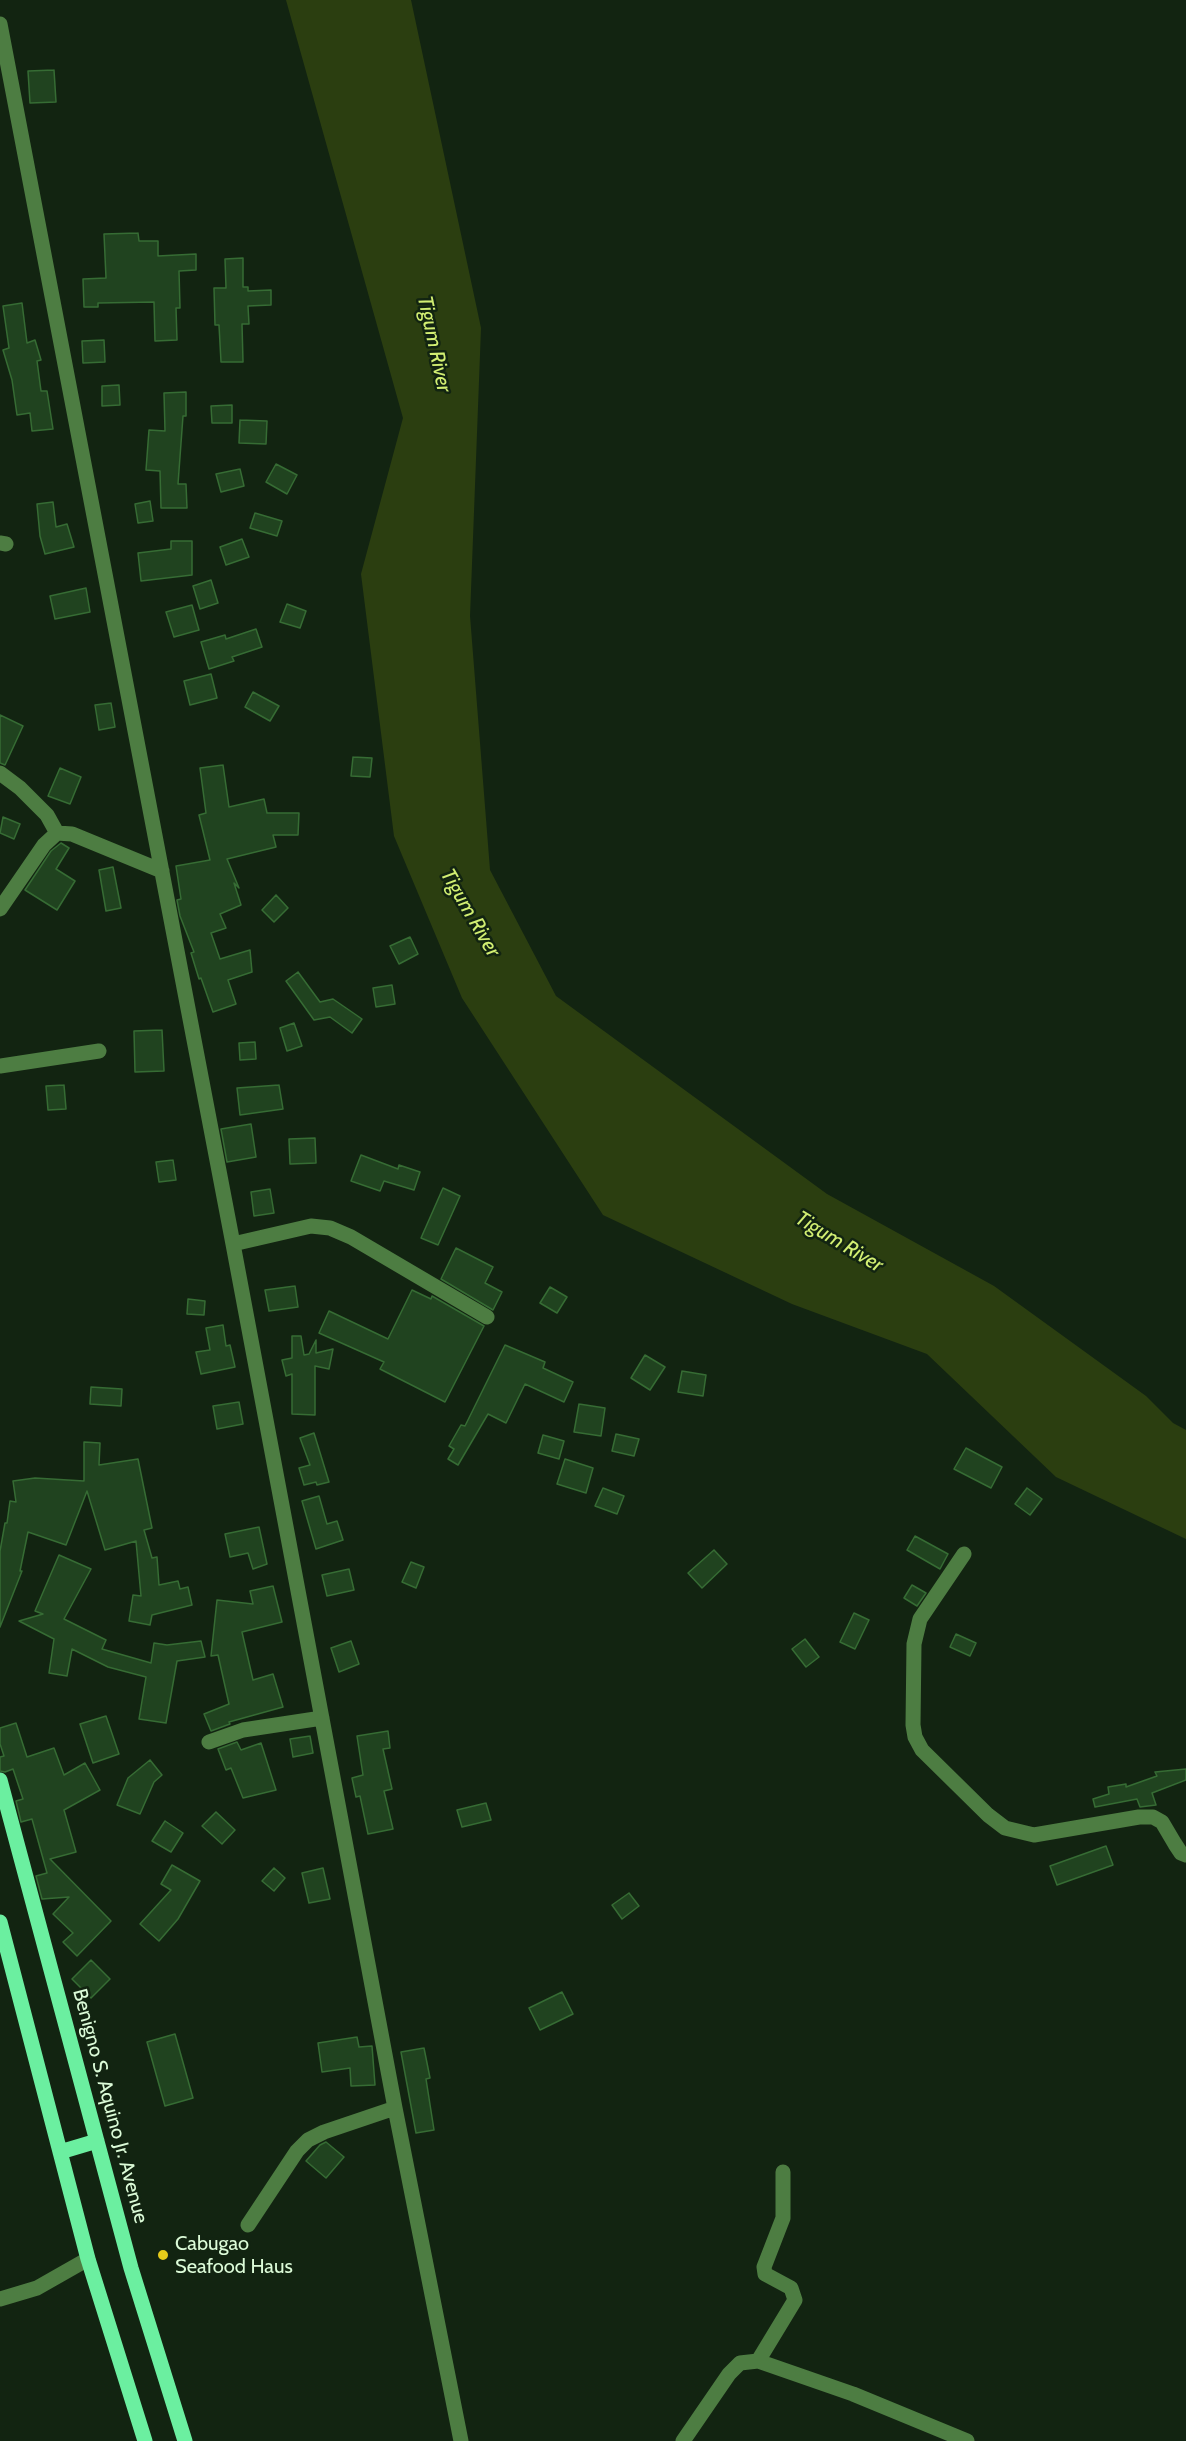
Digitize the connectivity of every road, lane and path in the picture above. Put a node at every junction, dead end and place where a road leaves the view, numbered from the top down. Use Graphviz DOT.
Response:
graph roads {
  1 [pos="0,24"];
  2 [pos="0,773"];
  3 [pos="57,833"];
  4 [pos="162,871"];
  5 [pos="6,886"];
  6 [pos="0,909"];
  7 [pos="99,1051"];
  8 [pos="0,1066"];
  9 [pos="233,1244"];
  10 [pos="487,1317"];
  11 [pos="964,1554"];
  12 [pos="322,1718"];
  13 [pos="209,1742"];
  14 [pos="0,1780"];
  15 [pos="1186,1855"];
  16 [pos="0,1922"];
  17 [pos="395,2108"];
  18 [pos="97,2141"];
  19 [pos="60,2152"];
  20 [pos="783,2172"];
  21 [pos="249,2226"];
  22 [pos="88,2259"];
  23 [pos="0,2300"];
  24 [pos="758,2361"];
  25 [pos="145,2441"];
  26 [pos="185,2441"];
  27 [pos="461,2441"];
  28 [pos="683,2441"];
  29 [pos="967,2441"];
  1 -- 4 [label="street"];
  2 -- 3 [label="street"];
  3 -- 4 [label="street"];
  3 -- 5 [label="street"];
  4 -- 9 [label="street"];
  5 -- 6 [label="street"];
  7 -- 8 [label="street"];
  9 -- 10 [label="street"];
  9 -- 12 [label="street"];
  11 -- 15 [label="street"];
  12 -- 13 [label="street"];
  12 -- 17 [label="street"];
  14 -- 18 [label="main road, Benigno S. Aquino Jr. Avenue"];
  16 -- 19 [label="main road"];
  17 -- 21 [label="street"];
  17 -- 27 [label="street"];
  18 -- 19 [label="main road"];
  18 -- 26 [label="main road, Benigno S. Aquino Jr. Avenue"];
  19 -- 22 [label="main road"];
  20 -- 24 [label="street"];
  22 -- 23 [label="street"];
  22 -- 25 [label="main road"];
  24 -- 28 [label="street"];
  24 -- 29 [label="street"];
}
